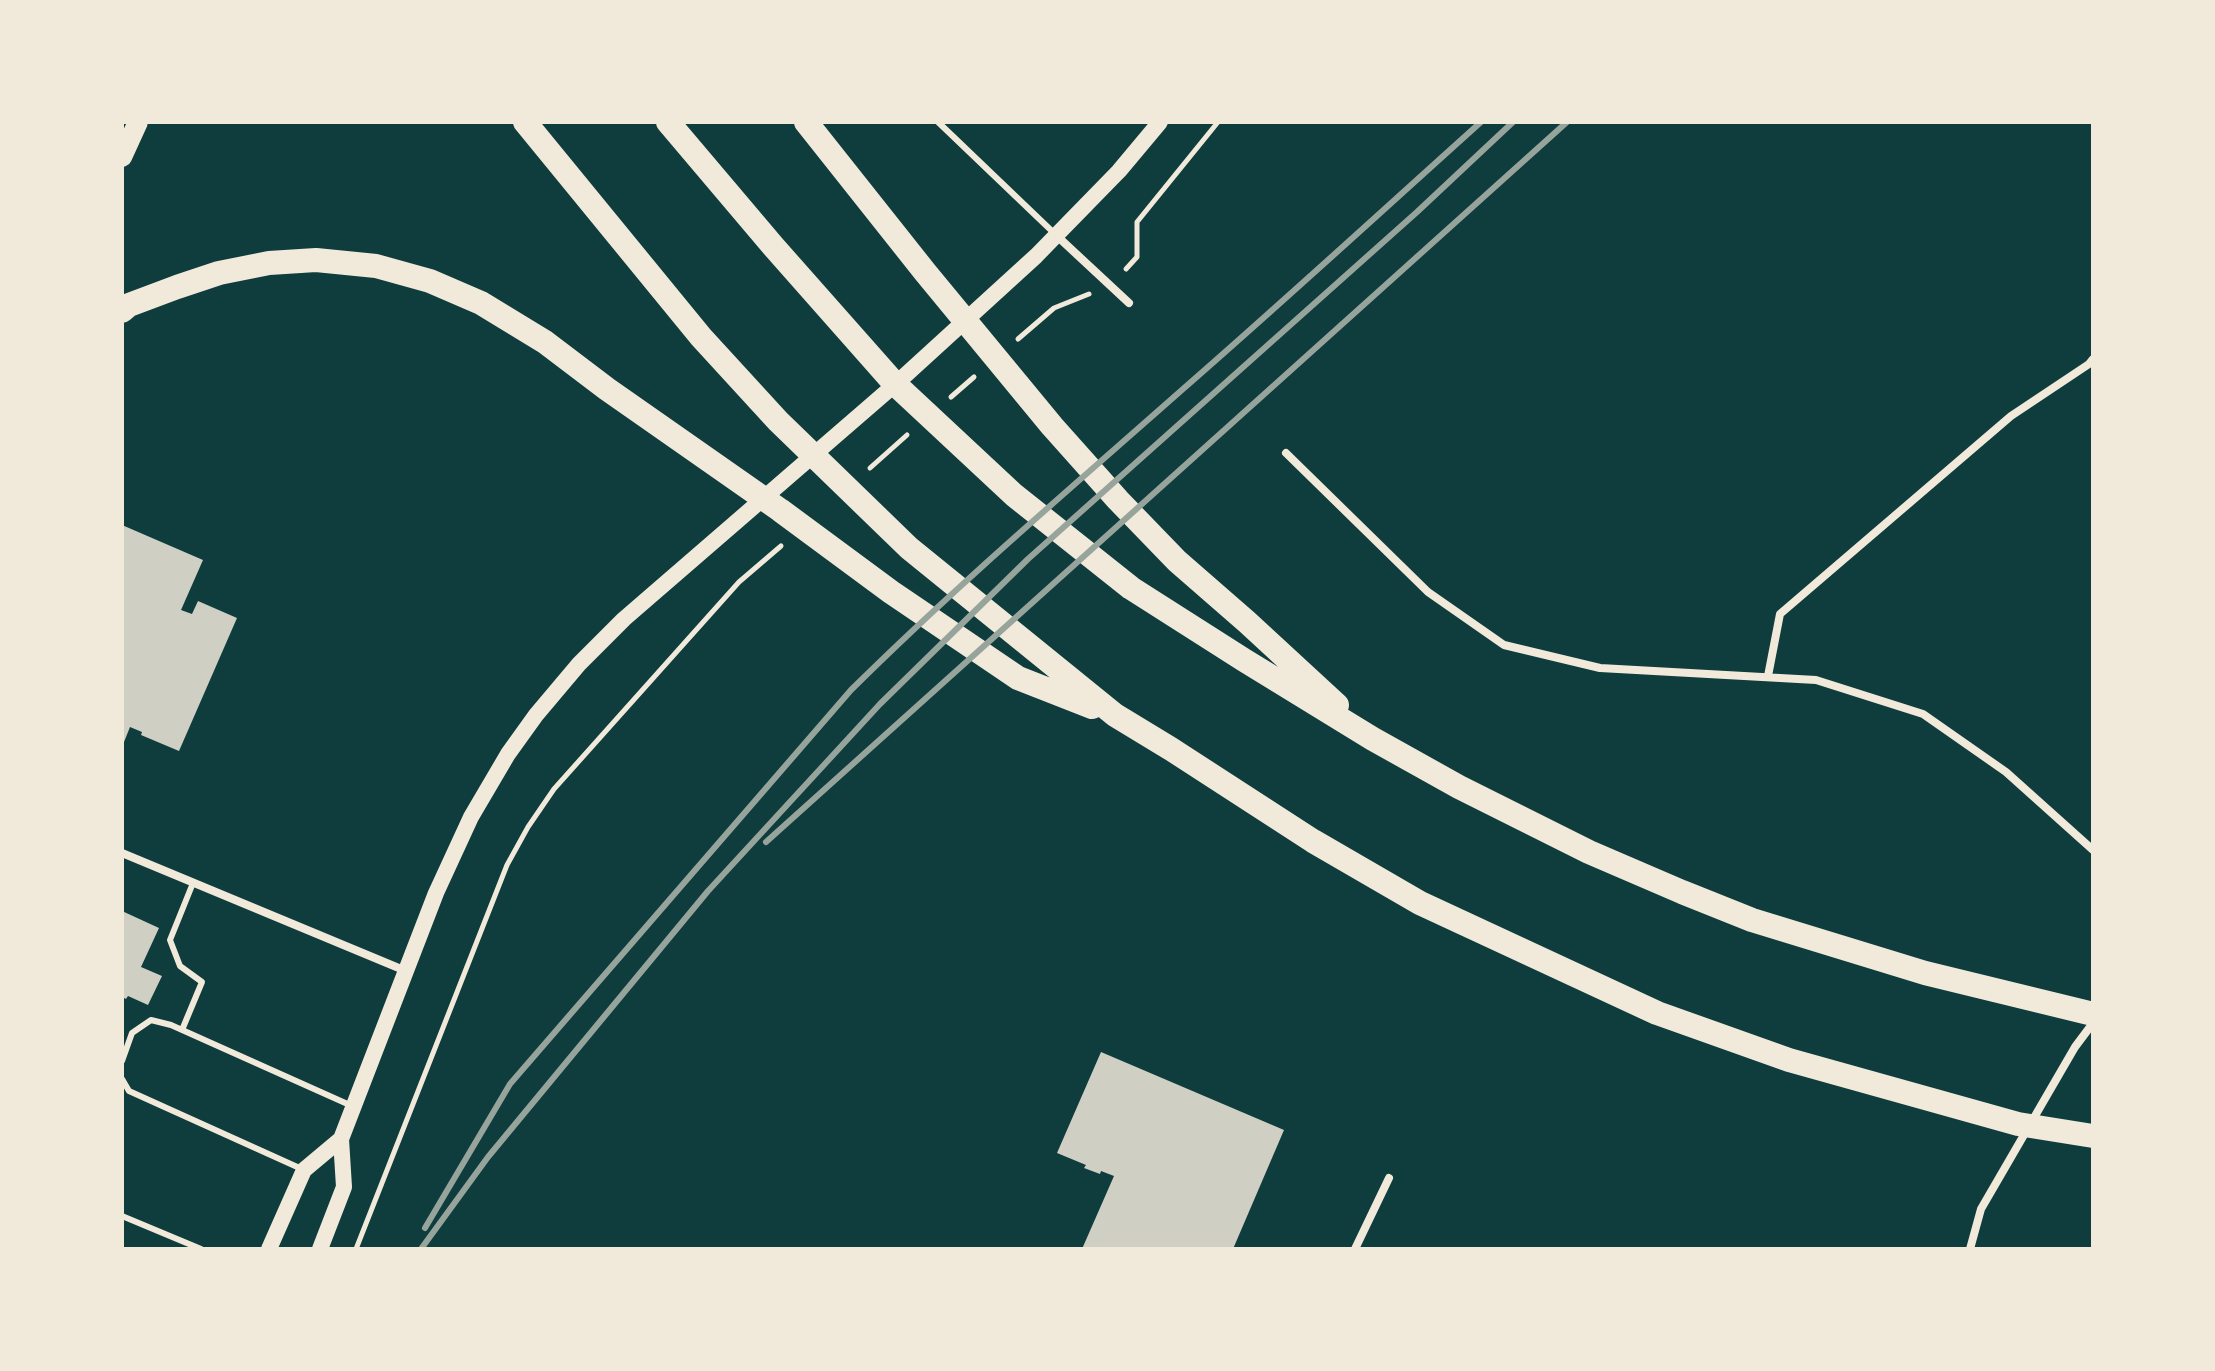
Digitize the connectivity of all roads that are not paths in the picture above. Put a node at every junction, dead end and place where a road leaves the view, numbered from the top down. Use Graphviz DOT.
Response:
graph roads {
  1 [pos="138,122"];
  2 [pos="525,122"];
  3 [pos="668,122"];
  4 [pos="806,122"];
  5 [pos="938,122"];
  6 [pos="1160,122"];
  7 [pos="122,157"];
  8 [pos="1057,236"];
  9 [pos="1129,303"];
  10 [pos="122,311"];
  11 [pos="2092,363"];
  12 [pos="1286,453"];
  13 [pos="1768,676"];
  14 [pos="1115,715"];
  15 [pos="1373,739"];
  16 [pos="2093,850"];
  17 [pos="122,853"];
  18 [pos="193,883"];
  19 [pos="406,971"];
  20 [pos="2093,1014"];
  21 [pos="2093,1023"];
  22 [pos="182,1030"];
  23 [pos="122,1061"];
  24 [pos="122,1079"];
  25 [pos="353,1106"];
  26 [pos="2093,1136"];
  27 [pos="341,1139"];
  28 [pos="304,1170"];
  29 [pos="1389,1178"];
  30 [pos="122,1216"];
  31 [pos="201,1249"];
  32 [pos="269,1249"];
  33 [pos="320,1249"];
  34 [pos="1355,1249"];
  35 [pos="1970,1249"];
  1 -- 7 [label="main road"];
  2 -- 14 [label="highway"];
  3 -- 15 [label="highway"];
  4 -- 15 [label="highway"];
  5 -- 8 [label="lane"];
  6 -- 8 [label="main road"];
  8 -- 9 [label="street"];
  8 -- 19 [label="main road"];
  10 -- 14 [label="highway"];
  11 -- 13 [label="street"];
  12 -- 13 [label="street"];
  13 -- 16 [label="street"];
  14 -- 26 [label="highway"];
  15 -- 20 [label="highway"];
  17 -- 18 [label="street"];
  18 -- 19 [label="street"];
  18 -- 22 [label="lane"];
  19 -- 25 [label="main road"];
  21 -- 35 [label="street"];
  22 -- 23 [label="lane"];
  22 -- 25 [label="lane"];
  24 -- 28 [label="lane"];
  25 -- 27 [label="main road"];
  27 -- 28 [label="main road"];
  27 -- 33 [label="main road"];
  28 -- 32 [label="main road"];
  29 -- 34 [label="street"];
  30 -- 31 [label="lane"];
}
